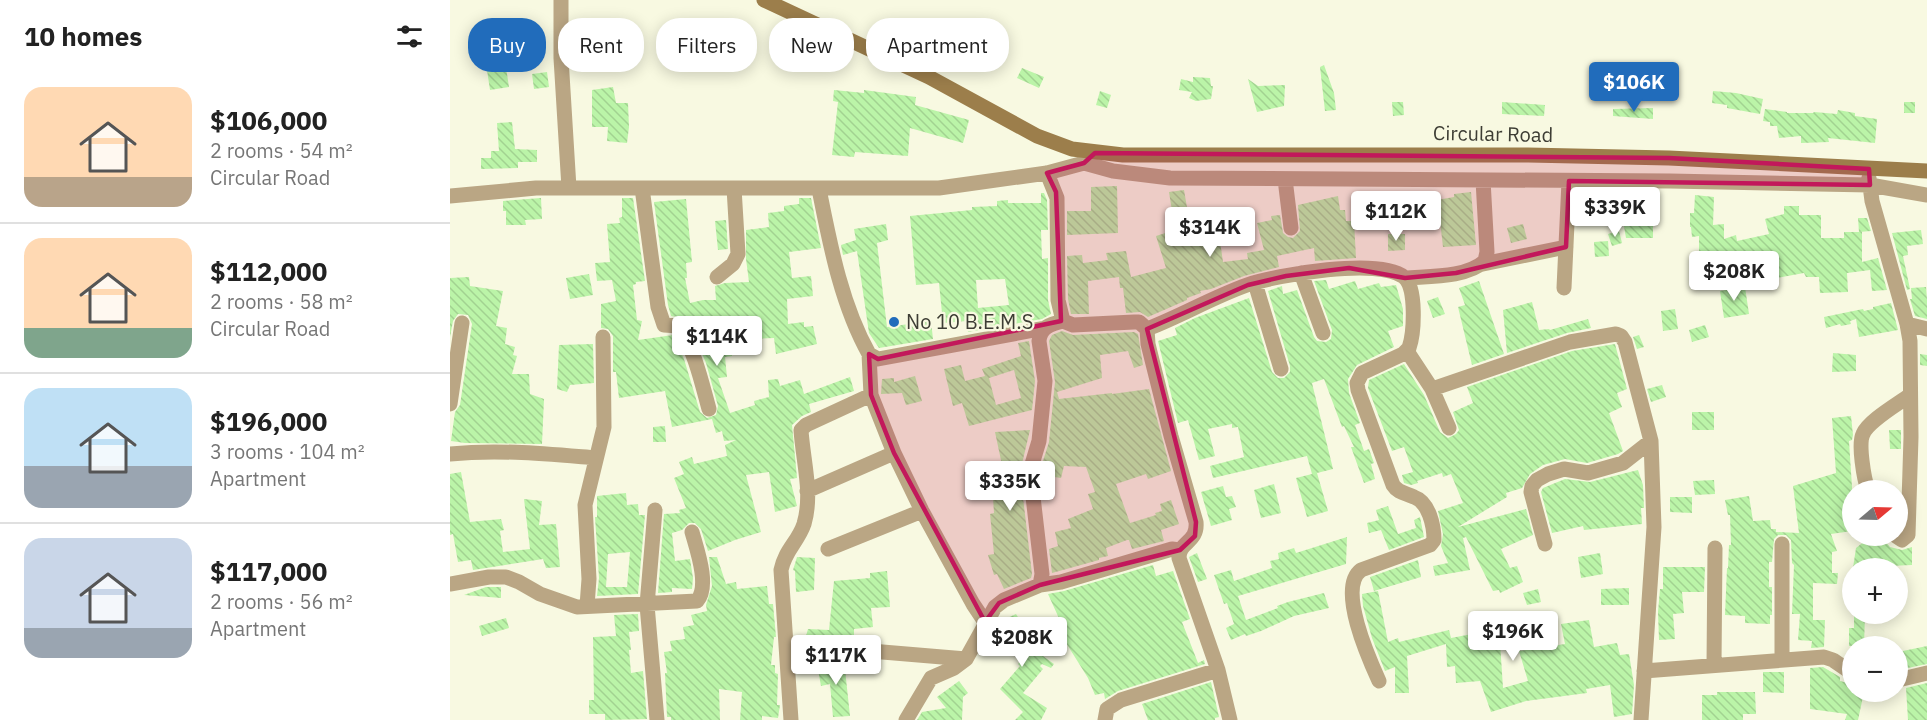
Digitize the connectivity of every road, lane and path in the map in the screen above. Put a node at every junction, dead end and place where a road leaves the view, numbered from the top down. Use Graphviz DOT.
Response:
graph roads {
  1 [pos="561,0"];
  2 [pos="764,0"];
  3 [pos="1090,158"];
  4 [pos="1869,169"];
  5 [pos="1927,171"];
  6 [pos="1047,173"];
  7 [pos="1285,179"];
  8 [pos="1483,180"];
  9 [pos="1569,181"];
  10 [pos="1870,185"];
  11 [pos="569,188"];
  12 [pos="642,188"];
  13 [pos="734,188"];
  14 [pos="819,189"];
  15 [pos="1927,195"];
  16 [pos="450,196"];
  17 [pos="1290,228"];
  18 [pos="1566,248"];
  19 [pos="1483,264"];
  20 [pos="1301,273"];
  21 [pos="717,277"];
  22 [pos="1405,278"];
  23 [pos="1255,283"];
  24 [pos="1564,288"];
  25 [pos="1063,321"];
  26 [pos="462,323"];
  27 [pos="1907,324"];
  28 [pos="1045,328"];
  29 [pos="1147,329"];
  30 [pos="1927,329"];
  31 [pos="1323,333"];
  32 [pos="603,337"];
  33 [pos="1407,351"];
  34 [pos="869,354"];
  35 [pos="1281,369"];
  36 [pos="1432,389"];
  37 [pos="871,395"];
  38 [pos="1910,395"];
  39 [pos="450,404"];
  40 [pos="709,409"];
  41 [pos="1449,428"];
  42 [pos="1651,441"];
  43 [pos="894,453"];
  44 [pos="450,454"];
  45 [pos="596,458"];
  46 [pos="1865,480"];
  47 [pos="807,491"];
  48 [pos="655,510"];
  49 [pos="922,511"];
  50 [pos="692,532"];
  51 [pos="1908,535"];
  52 [pos="1545,544"];
  53 [pos="1782,544"];
  54 [pos="1715,548"];
  55 [pos="828,549"];
  56 [pos="1180,550"];
  57 [pos="450,584"];
  58 [pos="1040,585"];
  59 [pos="647,605"];
  60 [pos="587,606"];
  61 [pos="985,622"];
  62 [pos="787,644"];
  63 [pos="966,659"];
  64 [pos="1782,660"];
  65 [pos="1714,665"];
  66 [pos="1842,666"];
  67 [pos="1218,670"];
  68 [pos="1644,671"];
  69 [pos="1927,674"];
  70 [pos="1908,678"];
  71 [pos="1378,681"];
  72 [pos="657,720"];
  73 [pos="791,720"];
  74 [pos="906,720"];
  75 [pos="1105,720"];
  76 [pos="1230,720"];
  77 [pos="1641,720"];
  1 -- 11 [label="street"];
  2 -- 3 [label="main road, Circular Road"];
  3 -- 4 [label="main road, Circular Road"];
  3 -- 6 [label="street"];
  3 -- 7 [label="street"];
  4 -- 5 [label="main road, Circular Road"];
  4 -- 10 [label="street"];
  6 -- 14 [label="street"];
  6 -- 25 [label="street"];
  7 -- 8 [label="street"];
  7 -- 17 [label="street"];
  8 -- 9 [label="street"];
  8 -- 19 [label="street"];
  9 -- 10 [label="street"];
  9 -- 18 [label="street"];
  10 -- 15 [label="street"];
  10 -- 27 [label="street"];
  11 -- 12 [label="street"];
  11 -- 16 [label="street"];
  12 -- 13 [label="street"];
  12 -- 40 [label="street"];
  13 -- 14 [label="street"];
  13 -- 21 [label="street"];
  14 -- 34 [label="street"];
  18 -- 19 [label="street"];
  18 -- 24 [label="street"];
  19 -- 22 [label="street"];
  20 -- 22 [label="street"];
  20 -- 23 [label="street"];
  20 -- 31 [label="street"];
  22 -- 33 [label="street"];
  23 -- 29 [label="street"];
  23 -- 35 [label="street"];
  25 -- 28 [label="street"];
  25 -- 29 [label="street"];
  26 -- 39 [label="street"];
  27 -- 30 [label="street"];
  27 -- 38 [label="street"];
  28 -- 34 [label="street"];
  28 -- 58 [label="street"];
  29 -- 56 [label="street"];
  32 -- 45 [label="street"];
  33 -- 36 [label="street"];
  33 -- 71 [label="street"];
  34 -- 37 [label="street"];
  36 -- 41 [label="street"];
  36 -- 42 [label="street"];
  37 -- 43 [label="street"];
  37 -- 47 [label="street"];
  38 -- 46 [label="street"];
  38 -- 51 [label="street"];
  42 -- 52 [label="street"];
  42 -- 68 [label="street"];
  43 -- 47 [label="street"];
  43 -- 49 [label="street"];
  44 -- 45 [label="street"];
  45 -- 60 [label="street"];
  47 -- 62 [label="street"];
  48 -- 59 [label="street"];
  49 -- 55 [label="street"];
  49 -- 61 [label="street"];
  50 -- 59 [label="street"];
  53 -- 64 [label="street"];
  54 -- 65 [label="street"];
  56 -- 58 [label="street"];
  56 -- 67 [label="street"];
  57 -- 60 [label="street"];
  58 -- 61 [label="street"];
  59 -- 60 [label="street"];
  59 -- 72 [label="street"];
  61 -- 63 [label="street"];
  62 -- 63 [label="street"];
  62 -- 73 [label="street"];
  63 -- 74 [label="street"];
  64 -- 65 [label="street"];
  64 -- 66 [label="street"];
  65 -- 68 [label="street"];
  67 -- 75 [label="street"];
  67 -- 76 [label="street"];
  68 -- 77 [label="street"];
  69 -- 70 [label="street"];
}
